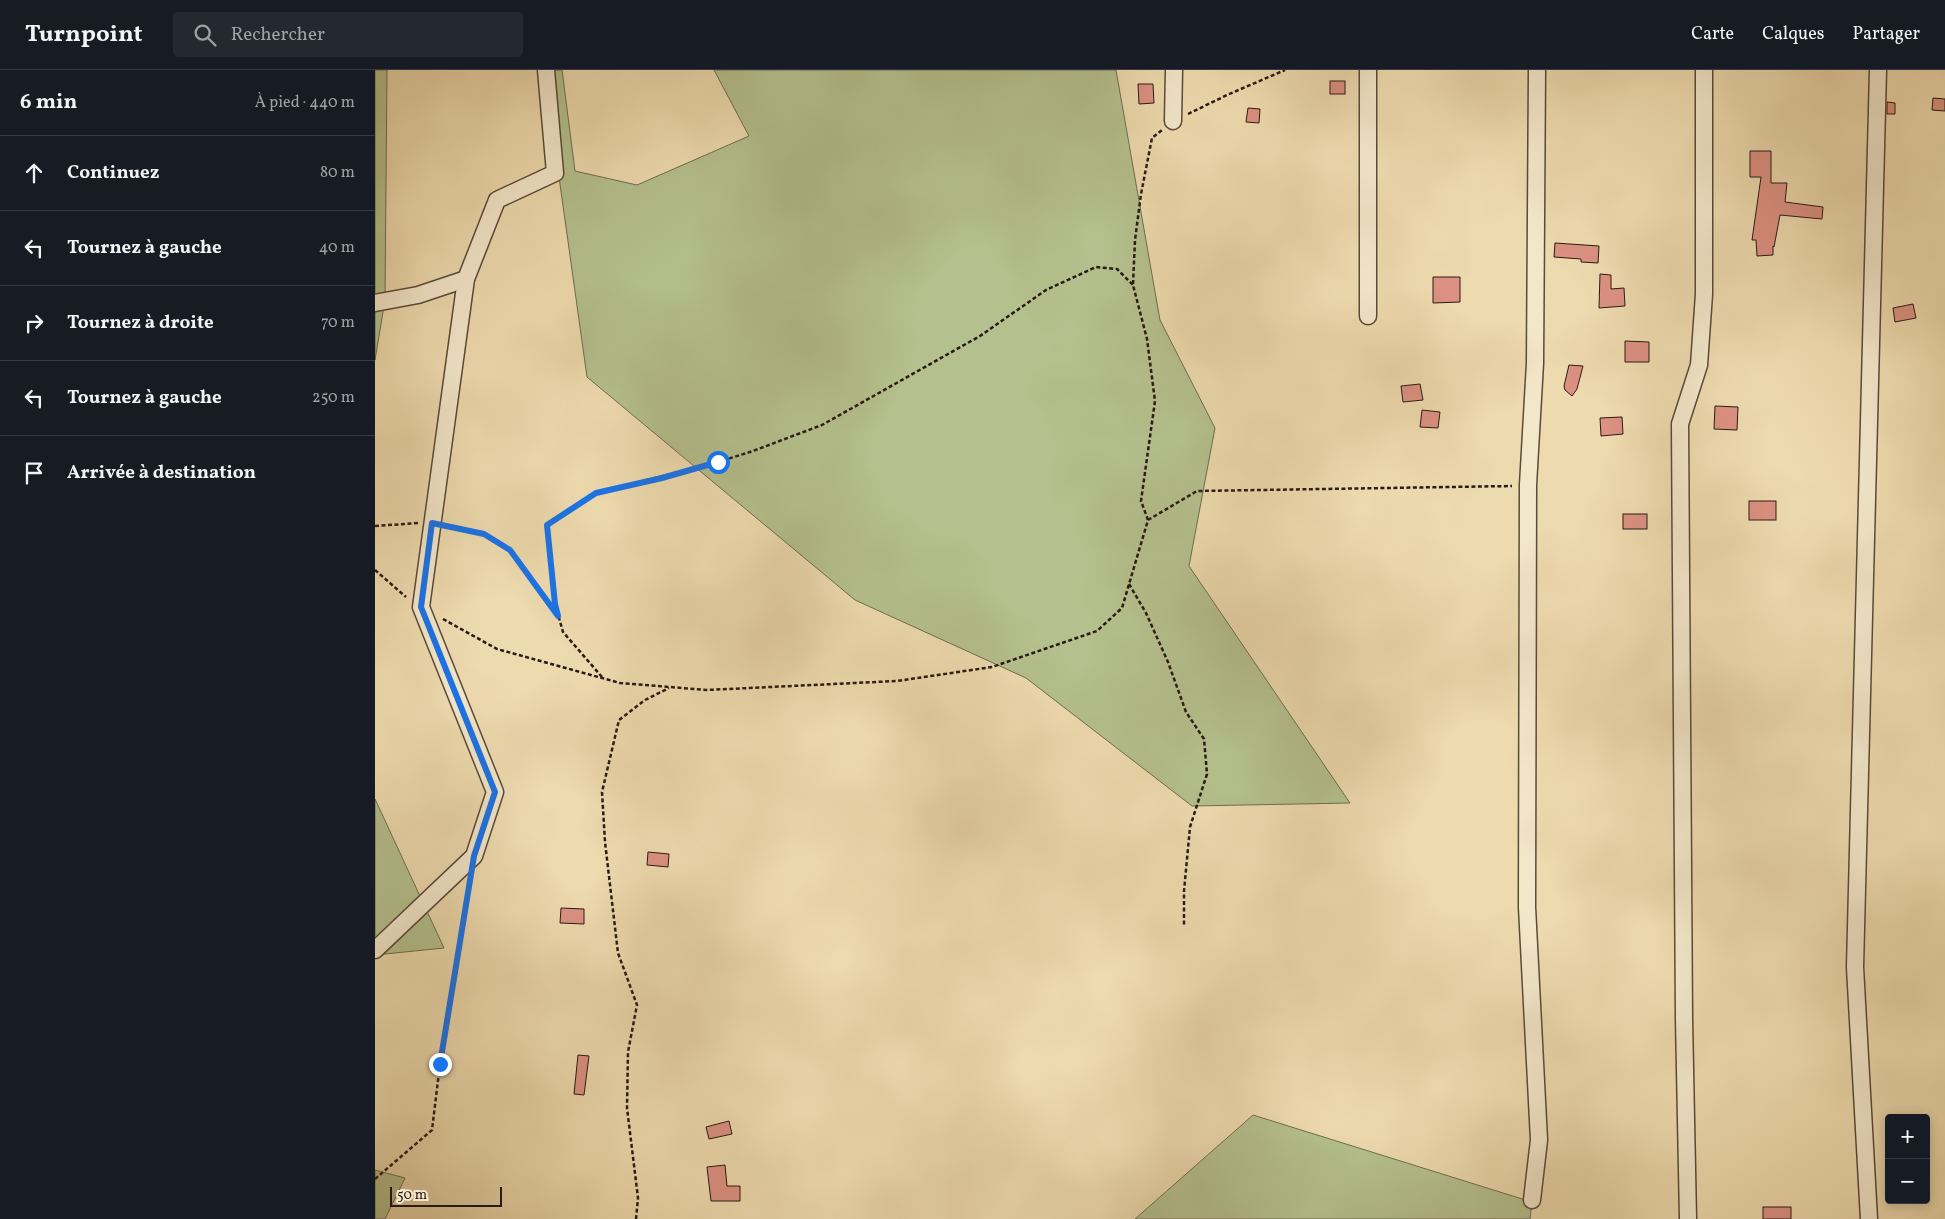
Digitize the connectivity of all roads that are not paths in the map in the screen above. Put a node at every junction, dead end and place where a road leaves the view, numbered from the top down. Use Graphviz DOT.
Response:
graph roads {
  1 [pos="546,70"];
  2 [pos="1174,70"];
  3 [pos="1368,70"];
  4 [pos="1537,70"];
  5 [pos="1704,70"];
  6 [pos="1878,70"];
  7 [pos="1173,121"];
  8 [pos="466,279"];
  9 [pos="375,303"];
  10 [pos="1368,316"];
  11 [pos="375,950"];
  12 [pos="1532,1200"];
  13 [pos="1688,1219"];
  14 [pos="1869,1219"];
  1 -- 8 [label="street"];
  2 -- 7 [label="street"];
  3 -- 10 [label="street"];
  4 -- 12 [label="street"];
  5 -- 13 [label="street"];
  6 -- 14 [label="street"];
  8 -- 9 [label="street"];
  8 -- 11 [label="street"];
}
